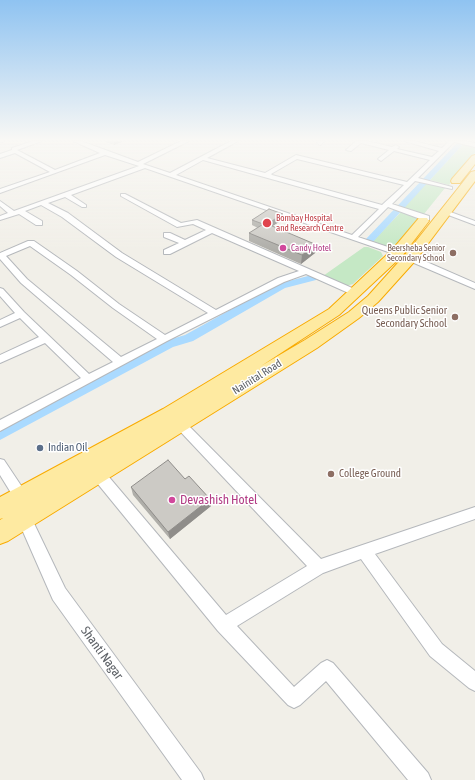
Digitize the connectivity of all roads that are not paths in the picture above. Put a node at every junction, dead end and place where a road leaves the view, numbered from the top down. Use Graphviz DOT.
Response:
graph roads {
  1 [pos="39,177"];
  2 [pos="109,177"];
  3 [pos="182,177"];
  4 [pos="274,177"];
  5 [pos="394,177"];
  6 [pos="415,177"];
  7 [pos="459,177"];
  8 [pos="473,180"];
  9 [pos="411,181"];
  10 [pos="450,188"];
  11 [pos="0,191"];
  12 [pos="65,194"];
  13 [pos="123,195"];
  14 [pos="0,203"];
  15 [pos="42,203"];
  16 [pos="84,206"];
  17 [pos="386,207"];
  18 [pos="16,212"];
  19 [pos="435,213"];
  20 [pos="0,218"];
  21 [pos="39,223"];
  22 [pos="475,223"];
  23 [pos="212,230"];
  24 [pos="167,235"];
  25 [pos="353,238"];
  26 [pos="184,243"];
  27 [pos="167,252"];
  28 [pos="1,256"];
  29 [pos="403,256"];
  30 [pos="305,272"];
  31 [pos="475,286"];
  32 [pos="0,291"];
  33 [pos="356,293"];
  34 [pos="372,300"];
  35 [pos="21,314"];
  36 [pos="216,314"];
  37 [pos="0,324"];
  38 [pos="46,338"];
  39 [pos="164,339"];
  40 [pos="0,359"];
  41 [pos="120,362"];
  42 [pos="88,379"];
  43 [pos="180,424"];
  44 [pos="0,426"];
  45 [pos="0,464"];
  46 [pos="98,474"];
  47 [pos="21,497"];
  48 [pos="0,509"];
  49 [pos="475,513"];
  50 [pos="24,518"];
  51 [pos="0,533"];
  52 [pos="364,551"];
  53 [pos="319,567"];
  54 [pos="224,626"];
  55 [pos="475,682"];
  56 [pos="194,780"];
  57 [pos="421,780"];
  1 -- 11 [label="street"];
  2 -- 12 [label="street"];
  3 -- 25 [label="street"];
  4 -- 17 [label="street"];
  5 -- 9 [label="street"];
  6 -- 9 [label="street"];
  7 -- 10 [label="highway, Nainital Road"];
  8 -- 19 [label="highway, Nainital Road"];
  9 -- 10 [label="street"];
  9 -- 17 [label="street"];
  10 -- 19 [label="highway, Nainital Road"];
  12 -- 15 [label="street"];
  12 -- 16 [label="street"];
  13 -- 23 [label="street"];
  14 -- 18 [label="street"];
  15 -- 18 [label="street"];
  15 -- 36 [label="street"];
  17 -- 19 [label="street"];
  17 -- 25 [label="street"];
  18 -- 20 [label="street"];
  18 -- 21 [label="street"];
  19 -- 22 [label="street"];
  19 -- 29 [label="highway, Nainital Road"];
  23 -- 26 [label="street"];
  23 -- 30 [label="street"];
  24 -- 26 [label="street"];
  25 -- 29 [label="street"];
  26 -- 27 [label="street"];
  28 -- 39 [label="street"];
  28 -- 41 [label="street"];
  29 -- 31 [label="street"];
  29 -- 33 [label="highway, Nainital Road"];
  29 -- 34 [label="highway, Nainital Road"];
  30 -- 33 [label="street"];
  30 -- 36 [label="street"];
  32 -- 35 [label="street"];
  33 -- 34 [label="highway"];
  33 -- 47 [label="highway, Nainital Road"];
  34 -- 43 [label="highway, Nainital Road"];
  35 -- 37 [label="street"];
  35 -- 38 [label="street"];
  36 -- 39 [label="street"];
  38 -- 40 [label="street"];
  38 -- 42 [label="street"];
  39 -- 41 [label="street"];
  41 -- 42 [label="street"];
  42 -- 44 [label="street"];
  43 -- 46 [label="highway, Nainital Road"];
  43 -- 53 [label="street"];
  45 -- 47 [label="street"];
  46 -- 50 [label="highway, Nainital Road"];
  46 -- 54 [label="street"];
  47 -- 48 [label="highway, Nainital Road"];
  49 -- 52 [label="street"];
  50 -- 51 [label="highway, Nainital Road"];
  50 -- 56 [label="street, Shanti Nagar"];
  52 -- 53 [label="street"];
  52 -- 55 [label="street"];
  53 -- 54 [label="street"];
  54 -- 57 [label="street"];
}
